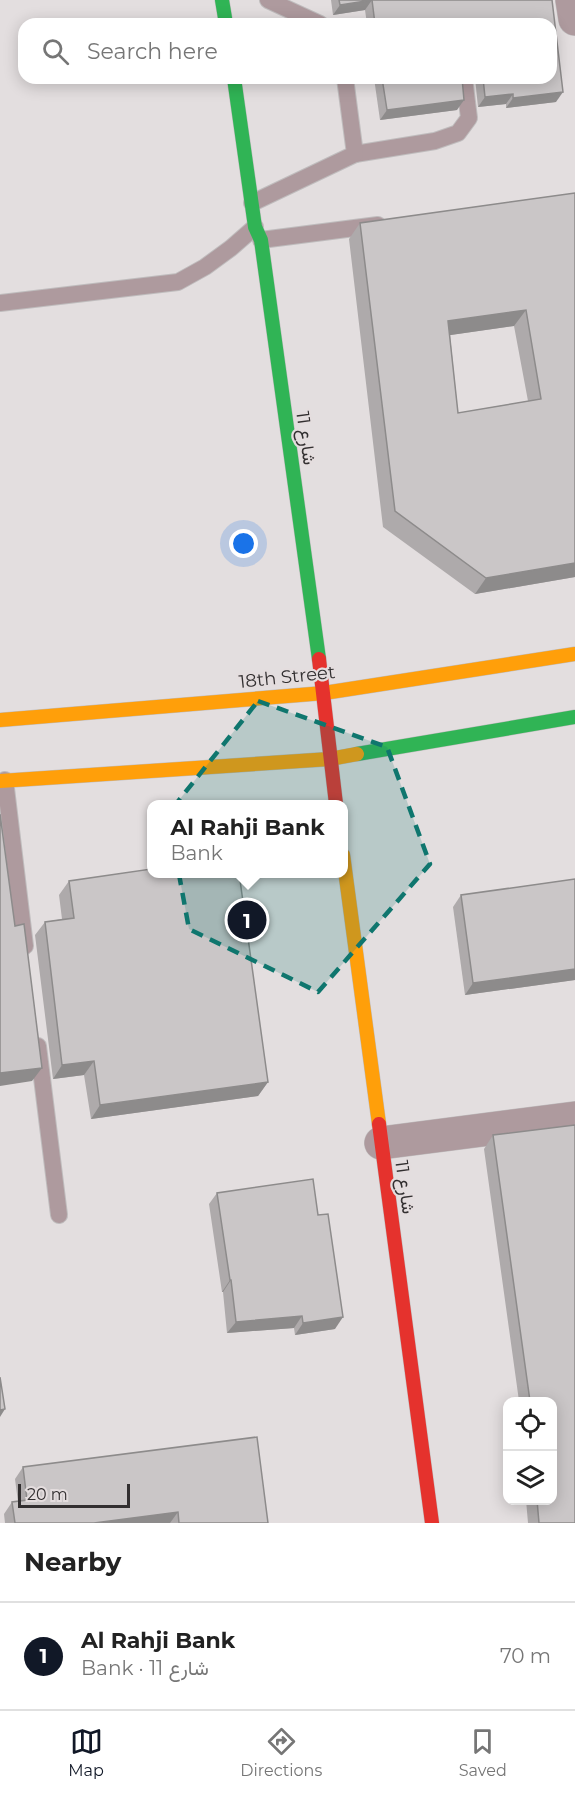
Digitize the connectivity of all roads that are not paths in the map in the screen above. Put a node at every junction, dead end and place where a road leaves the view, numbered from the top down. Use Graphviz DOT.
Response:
graph roads {
  1 [pos="222,0"];
  2 [pos="268,0"];
  3 [pos="572,0"];
  4 [pos="225,18"];
  5 [pos="307,18"];
  6 [pos="575,19"];
  7 [pos="235,84"];
  8 [pos="346,84"];
  9 [pos="465,84"];
  10 [pos="355,154"];
  11 [pos="252,203"];
  12 [pos="389,223"];
  13 [pos="258,233"];
  14 [pos="0,303"];
  15 [pos="575,654"];
  16 [pos="324,693"];
  17 [pos="575,717"];
  18 [pos="0,720"];
  19 [pos="330,759"];
  20 [pos="2,781"];
  21 [pos="335,800"];
  22 [pos="346,878"];
  23 [pos="27,957"];
  24 [pos="35,1027"];
  25 [pos="575,1118"];
  26 [pos="381,1143"];
  27 [pos="59,1215"];
  28 [pos="432,1523"];
  1 -- 4 [label="street"];
  2 -- 5 [label="lane"];
  3 -- 6 [label="street"];
  7 -- 11 [label="street, شارع 11"];
  8 -- 10 [label="lane"];
  9 -- 10 [label="lane"];
  10 -- 11 [label="lane"];
  11 -- 13 [label="street, شارع 11"];
  12 -- 13 [label="lane"];
  13 -- 14 [label="lane"];
  13 -- 16 [label="street, شارع 11"];
  15 -- 16 [label="street, 18th Street"];
  16 -- 18 [label="street, 18th Street"];
  16 -- 19 [label="street, شارع 11"];
  17 -- 19 [label="street"];
  19 -- 20 [label="street"];
  19 -- 21 [label="street, شارع 11"];
  20 -- 23 [label="lane"];
  22 -- 26 [label="street, شارع 11"];
  24 -- 27 [label="lane"];
  25 -- 26 [label="street"];
  26 -- 28 [label="street, شارع 11"];
}
